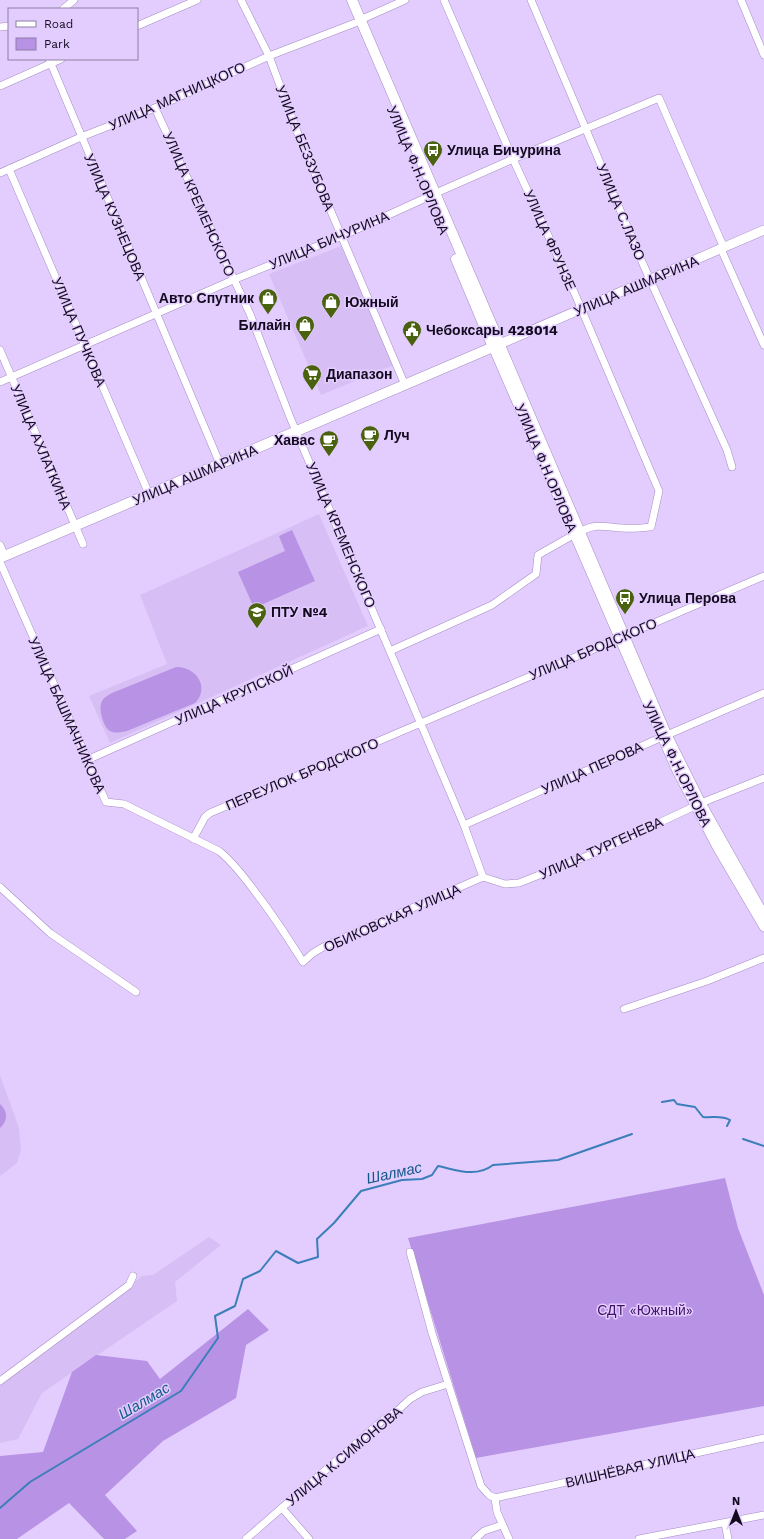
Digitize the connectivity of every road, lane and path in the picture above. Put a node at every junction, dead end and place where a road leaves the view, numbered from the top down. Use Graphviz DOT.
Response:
graph roads {
  1 [pos="74,0"];
  2 [pos="197,0"];
  3 [pos="241,0"];
  4 [pos="344,0"];
  5 [pos="352,0"];
  6 [pos="405,0"];
  7 [pos="444,0"];
  8 [pos="531,0"];
  9 [pos="741,0"];
  10 [pos="64,8"];
  11 [pos="358,21"];
  12 [pos="138,26"];
  13 [pos="763,52"];
  14 [pos="269,56"];
  15 [pos="50,61"];
  16 [pos="0,86"];
  17 [pos="155,108"];
  18 [pos="585,130"];
  19 [pos="82,137"];
  20 [pos="513,159"];
  21 [pos="9,169"];
  22 [pos="0,173"];
  23 [pos="433,195"];
  24 [pos="764,230"];
  25 [pos="342,236"];
  26 [pos="722,249"];
  27 [pos="233,280"];
  28 [pos="650,280"];
  29 [pos="581,309"];
  30 [pos="156,314"];
  31 [pos="84,344"];
  32 [pos="497,345"];
  33 [pos="764,345"];
  34 [pos="0,350"];
  35 [pos="12,377"];
  36 [pos="0,382"];
  37 [pos="405,385"];
  38 [pos="297,431"];
  39 [pos="220,464"];
  40 [pos="732,467"];
  41 [pos="149,494"];
  42 [pos="75,526"];
  43 [pos="578,532"];
  44 [pos="82,544"];
  45 [pos="0,545"];
  46 [pos="2,558"];
  47 [pos="764,576"];
  48 [pos="381,629"];
  49 [pos="623,636"];
  50 [pos="390,651"];
  51 [pos="764,693"];
  52 [pos="422,723"];
  53 [pos="665,736"];
  54 [pos="87,760"];
  55 [pos="764,778"];
  56 [pos="698,804"];
  57 [pos="464,825"];
  58 [pos="194,839"];
  59 [pos="483,877"];
  60 [pos="0,887"];
  61 [pos="764,914"];
  62 [pos="764,927"];
  63 [pos="764,958"];
  64 [pos="303,962"];
  65 [pos="136,992"];
  66 [pos="624,1008"];
  67 [pos="410,1252"];
  68 [pos="133,1276"];
  69 [pos="0,1381"];
  70 [pos="448,1384"];
  71 [pos="764,1438"];
  72 [pos="495,1498"];
  73 [pos="282,1508"];
  74 [pos="764,1515"];
  75 [pos="725,1523"];
  76 [pos="502,1525"];
  77 [pos="246,1539"];
  78 [pos="309,1539"];
  79 [pos="474,1539"];
  80 [pos="509,1539"];
  81 [pos="639,1539"];
  82 [pos="728,1539"];
  1 -- 10 [label="street"];
  2 -- 12 [label="street"];
  3 -- 14 [label="street, УЛИЦА БЕЗЗУБОВА"];
  4 -- 11 [label="main road, УЛИЦА Ф.Н.ОРЛОВА"];
  5 -- 11 [label="main road, УЛИЦА Ф.Н.ОРЛОВА"];
  6 -- 11 [label="street, УЛИЦА МАГНИЦКОГО"];
  7 -- 20 [label="street, УЛИЦА ФРУНЗЕ"];
  8 -- 18 [label="street, УЛИЦА С.ЛАЗО"];
  9 -- 13 [label="street"];
  11 -- 14 [label="street, УЛИЦА МАГНИЦКОГО"];
  11 -- 23 [label="main road, УЛИЦА Ф.Н.ОРЛОВА"];
  14 -- 17 [label="street, УЛИЦА МАГНИЦКОГО"];
  14 -- 25 [label="street, УЛИЦА БЕЗЗУБОВА"];
  15 -- 16 [label="street"];
  15 -- 19 [label="street, УЛИЦА КУЗНЕЦОВА"];
  17 -- 19 [label="street, УЛИЦА МАГНИЦКОГО"];
  17 -- 27 [label="street, УЛИЦА КРЕМЕНСКОГО"];
  18 -- 20 [label="street, УЛИЦА БИЧУРИНА"];
  18 -- 26 [label="street, УЛИЦА БИЧУРИНА"];
  18 -- 28 [label="street, УЛИЦА С.ЛАЗО"];
  19 -- 21 [label="street, УЛИЦА МАГНИЦКОГО"];
  19 -- 30 [label="street, УЛИЦА КУЗНЕЦОВА"];
  20 -- 23 [label="street, УЛИЦА БИЧУРИНА"];
  20 -- 29 [label="street, УЛИЦА ФРУНЗЕ"];
  21 -- 22 [label="street, УЛИЦА МАГНИЦКОГО"];
  21 -- 31 [label="street, УЛИЦА ПУЧКОВА"];
  23 -- 25 [label="street, УЛИЦА БИЧУРИНА"];
  23 -- 32 [label="main road, УЛИЦА Ф.Н.ОРЛОВА"];
  24 -- 26 [label="street, УЛИЦА АШМАРИНА"];
  25 -- 27 [label="street, УЛИЦА БИЧУРИНА"];
  25 -- 37 [label="street, УЛИЦА БЕЗЗУБОВА"];
  26 -- 28 [label="street, УЛИЦА АШМАРИНА"];
  26 -- 33 [label="street"];
  27 -- 30 [label="street, УЛИЦА БИЧУРИНА"];
  27 -- 38 [label="street, УЛИЦА КРЕМЕНСКОГО"];
  28 -- 29 [label="street, УЛИЦА АШМАРИНА"];
  28 -- 40 [label="street, УЛИЦА С.ЛАЗО"];
  29 -- 32 [label="street, УЛИЦА АШМАРИНА"];
  29 -- 43 [label="street, УЛИЦА ФРУНЗЕ"];
  30 -- 31 [label="street, УЛИЦА БИЧУРИНА"];
  30 -- 39 [label="street, УЛИЦА КУЗНЕЦОВА"];
  31 -- 35 [label="street, УЛИЦА БИЧУРИНА"];
  31 -- 41 [label="street, УЛИЦА ПУЧКОВА"];
  32 -- 37 [label="main road, УЛИЦА АШМАРИНА"];
  32 -- 43 [label="street, УЛИЦА Ф.Н.ОРЛОВА"];
  34 -- 35 [label="street, УЛИЦА АХЛАТКИНА"];
  35 -- 36 [label="street, УЛИЦА БИЧУРИНА"];
  35 -- 42 [label="street, УЛИЦА АХЛАТКИНА"];
  37 -- 38 [label="main road, УЛИЦА АШМАРИНА"];
  38 -- 39 [label="main road, УЛИЦА АШМАРИНА"];
  38 -- 48 [label="street, УЛИЦА КРЕМЕНСКОГО"];
  39 -- 41 [label="main road, УЛИЦА АШМАРИНА"];
  41 -- 42 [label="main road, УЛИЦА АШМАРИНА"];
  42 -- 44 [label="street, УЛИЦА АХЛАТКИНА"];
  42 -- 46 [label="main road, УЛИЦА АШМАРИНА"];
  43 -- 49 [label="street, УЛИЦА Ф.Н.ОРЛОВА"];
  43 -- 50 [label="street"];
  45 -- 46 [label="street, УЛИЦА БАШМАЧНИКОВА"];
  46 -- 54 [label="street, УЛИЦА БАШМАЧНИКОВА"];
  47 -- 49 [label="street, УЛИЦА БРОДСКОГО"];
  48 -- 50 [label="street, УЛИЦА КРЕМЕНСКОГО"];
  48 -- 54 [label="street, УЛИЦА КРУПСКОЙ"];
  49 -- 52 [label="street, УЛИЦА БРОДСКОГО"];
  49 -- 53 [label="street, УЛИЦА Ф.Н.ОРЛОВА"];
  50 -- 52 [label="street, УЛИЦА КРЕМЕНСКОГО"];
  51 -- 53 [label="street, УЛИЦА ПЕРОВА"];
  52 -- 57 [label="street, УЛИЦА КРЕМЕНСКОГО"];
  52 -- 58 [label="street, ПЕРЕУЛОК БРОДСКОГО"];
  53 -- 56 [label="street, УЛИЦА Ф.Н.ОРЛОВА"];
  53 -- 57 [label="street, УЛИЦА ПЕРОВА"];
  54 -- 58 [label="street, УЛИЦА БАШМАЧНИКОВА"];
  55 -- 56 [label="street, УЛИЦА ТУРГЕНЕВА"];
  56 -- 59 [label="street, УЛИЦА ТУРГЕНЕВА"];
  56 -- 61 [label="street, УЛИЦА Ф.Н.ОРЛОВА"];
  56 -- 62 [label="street, УЛИЦА Ф.Н.ОРЛОВА"];
  57 -- 59 [label="street, УЛИЦА КРЕМЕНСКОГО"];
  58 -- 64 [label="street, УЛИЦА БАШМАЧНИКОВА"];
  59 -- 64 [label="street, ОБИКОВСКАЯ УЛИЦА"];
  60 -- 65 [label="street"];
  63 -- 66 [label="street"];
  67 -- 70 [label="street"];
  68 -- 69 [label="street"];
  70 -- 72 [label="street"];
  70 -- 73 [label="street, УЛИЦА К.СИМОНОВА"];
  71 -- 72 [label="street, ВИШНЁВАЯ УЛИЦА"];
  72 -- 76 [label="street"];
  73 -- 77 [label="street, УЛИЦА К.СИМОНОВА"];
  73 -- 78 [label="street"];
  74 -- 75 [label="street"];
  75 -- 81 [label="street"];
  75 -- 82 [label="street"];
  76 -- 79 [label="street"];
  76 -- 80 [label="street"];
}
